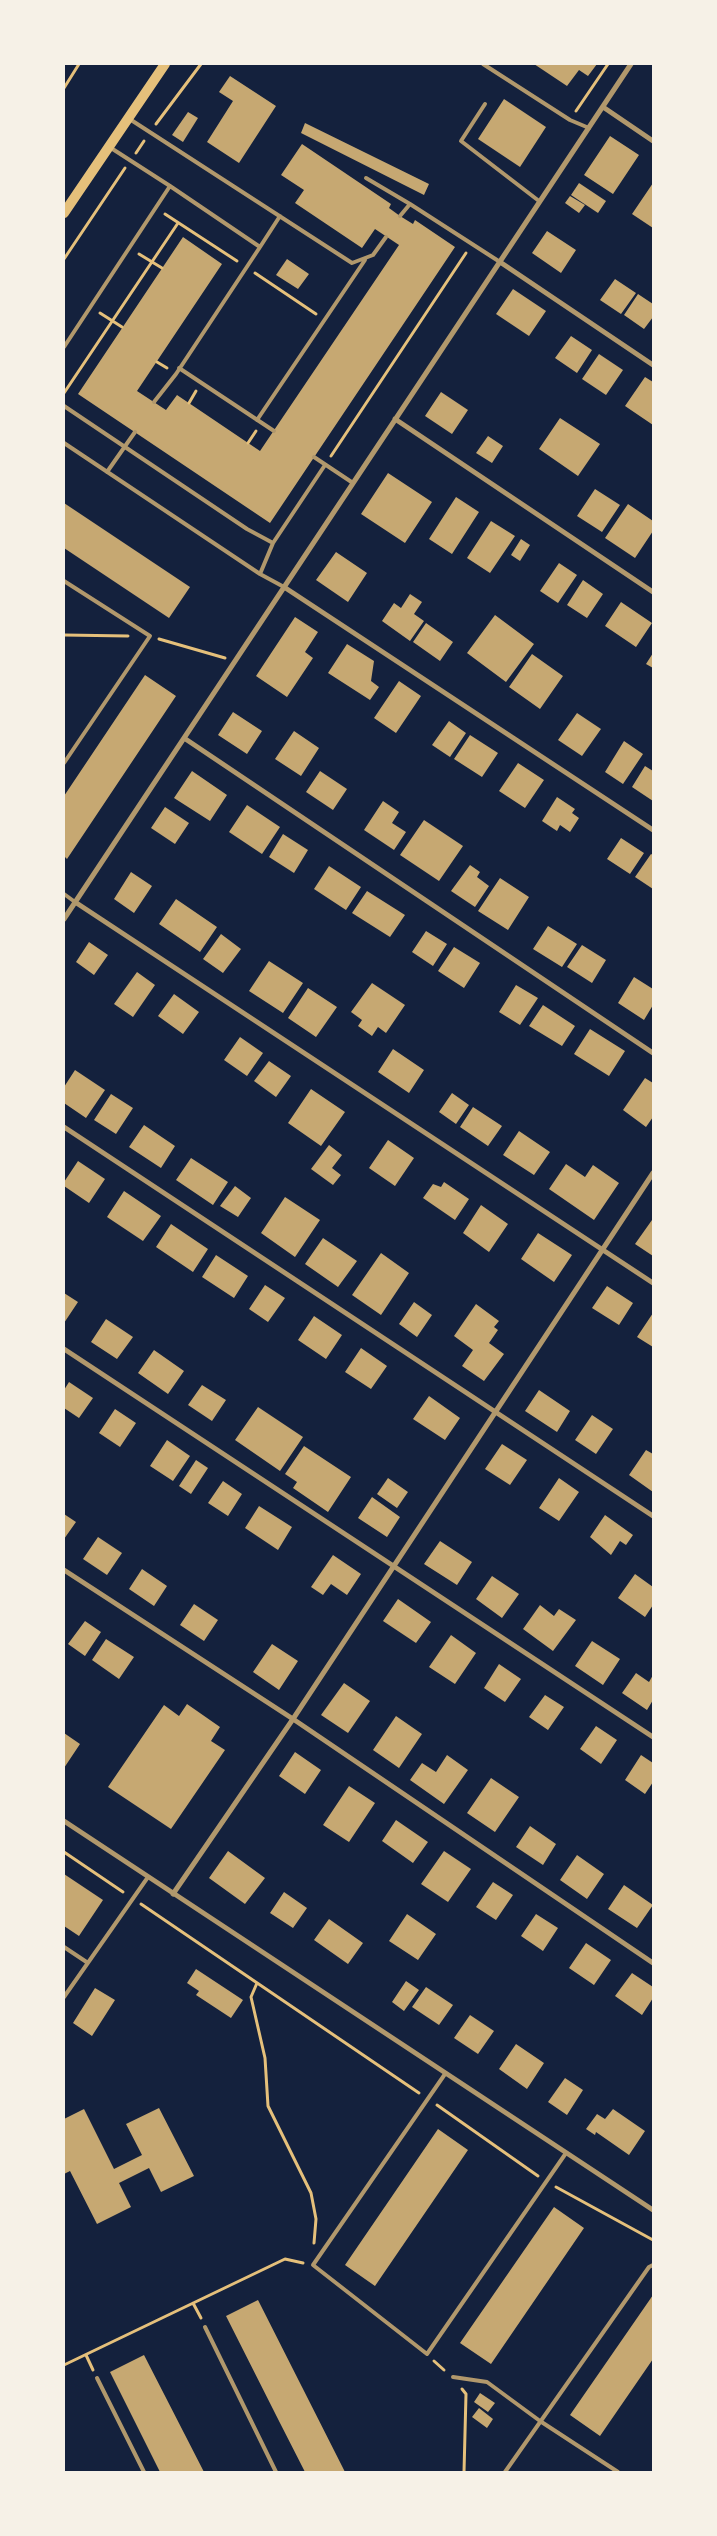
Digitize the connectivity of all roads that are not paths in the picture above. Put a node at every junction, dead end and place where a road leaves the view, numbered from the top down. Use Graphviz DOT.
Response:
graph roads {
  1 [pos="165,64"];
  2 [pos="483,64"];
  3 [pos="631,64"];
  4 [pos="485,104"];
  5 [pos="602,107"];
  6 [pos="128,118"];
  7 [pos="589,128"];
  8 [pos="653,141"];
  9 [pos="109,147"];
  10 [pos="366,178"];
  11 [pos="170,186"];
  12 [pos="539,201"];
  13 [pos="410,204"];
  14 [pos="64,213"];
  15 [pos="280,216"];
  16 [pos="400,216"];
  17 [pos="386,236"];
  18 [pos="260,247"];
  19 [pos="365,260"];
  20 [pos="500,262"];
  21 [pos="64,347"];
  22 [pos="653,365"];
  23 [pos="179,368"];
  24 [pos="154,402"];
  25 [pos="64,406"];
  26 [pos="395,419"];
  27 [pos="258,420"];
  28 [pos="274,431"];
  29 [pos="135,432"];
  30 [pos="64,444"];
  31 [pos="125,447"];
  32 [pos="314,458"];
  33 [pos="325,465"];
  34 [pos="107,472"];
  35 [pos="353,483"];
  36 [pos="273,543"];
  37 [pos="260,574"];
  38 [pos="64,581"];
  39 [pos="284,587"];
  40 [pos="653,592"];
  41 [pos="184,738"];
  42 [pos="64,763"];
  43 [pos="653,830"];
  44 [pos="64,894"];
  45 [pos="75,902"];
  46 [pos="64,919"];
  47 [pos="653,1053"];
  48 [pos="64,1127"];
  49 [pos="653,1173"];
  50 [pos="604,1251"];
  51 [pos="653,1283"];
  52 [pos="64,1349"];
  53 [pos="497,1412"];
  54 [pos="653,1516"];
  55 [pos="395,1566"];
  56 [pos="64,1570"];
  57 [pos="293,1719"];
  58 [pos="653,1737"];
  59 [pos="64,1821"];
  60 [pos="148,1877"];
  61 [pos="173,1894"];
  62 [pos="64,1947"];
  63 [pos="88,1963"];
  64 [pos="653,1963"];
  65 [pos="64,1997"];
  66 [pos="445,2074"];
  67 [pos="566,2153"];
  68 [pos="653,2210"];
  69 [pos="653,2265"];
  70 [pos="205,2327"];
  71 [pos="452,2377"];
  72 [pos="98,2378"];
  73 [pos="540,2422"];
  74 [pos="144,2472"];
  75 [pos="276,2472"];
  76 [pos="505,2472"];
  77 [pos="618,2472"];
  1 -- 6 [label="main road"];
  2 -- 7 [label="lane"];
  3 -- 5 [label="street"];
  4 -- 12 [label="lane"];
  5 -- 7 [label="street"];
  5 -- 8 [label="street"];
  6 -- 9 [label="main road"];
  6 -- 15 [label="lane"];
  7 -- 12 [label="street"];
  9 -- 11 [label="lane"];
  9 -- 14 [label="main road"];
  10 -- 13 [label="lane"];
  11 -- 18 [label="lane"];
  11 -- 21 [label="lane"];
  12 -- 20 [label="street"];
  13 -- 16 [label="lane"];
  13 -- 20 [label="lane"];
  15 -- 18 [label="lane"];
  15 -- 19 [label="lane"];
  17 -- 19 [label="lane"];
  18 -- 23 [label="lane"];
  19 -- 27 [label="lane"];
  20 -- 22 [label="street"];
  20 -- 26 [label="street"];
  23 -- 24 [label="lane"];
  23 -- 27 [label="lane"];
  25 -- 31 [label="lane"];
  26 -- 35 [label="street"];
  26 -- 40 [label="street"];
  27 -- 28 [label="lane"];
  29 -- 31 [label="lane"];
  30 -- 34 [label="lane"];
  31 -- 34 [label="lane"];
  31 -- 36 [label="lane"];
  32 -- 33 [label="lane"];
  33 -- 35 [label="lane"];
  33 -- 36 [label="lane"];
  34 -- 37 [label="lane"];
  35 -- 39 [label="street"];
  36 -- 37 [label="lane"];
  37 -- 39 [label="lane"];
  38 -- 42 [label="lane"];
  39 -- 41 [label="street"];
  39 -- 43 [label="street"];
  41 -- 45 [label="street"];
  41 -- 47 [label="street"];
  44 -- 45 [label="lane"];
  45 -- 46 [label="street"];
  45 -- 50 [label="street"];
  48 -- 53 [label="street"];
  49 -- 50 [label="street"];
  50 -- 51 [label="street"];
  50 -- 53 [label="street"];
  52 -- 55 [label="street"];
  53 -- 54 [label="street"];
  53 -- 55 [label="street"];
  55 -- 57 [label="street"];
  55 -- 58 [label="street"];
  56 -- 57 [label="street"];
  57 -- 61 [label="street"];
  57 -- 64 [label="street"];
  59 -- 60 [label="street"];
  60 -- 61 [label="street"];
  60 -- 63 [label="lane"];
  61 -- 66 [label="street"];
  62 -- 63 [label="lane"];
  63 -- 65 [label="lane"];
  66 -- 67 [label="street"];
  66 -- 67 [label="lane"];
  67 -- 68 [label="street"];
  69 -- 73 [label="lane"];
  70 -- 75 [label="lane"];
  71 -- 73 [label="lane"];
  72 -- 74 [label="lane"];
  73 -- 76 [label="lane"];
  73 -- 77 [label="lane"];
}
